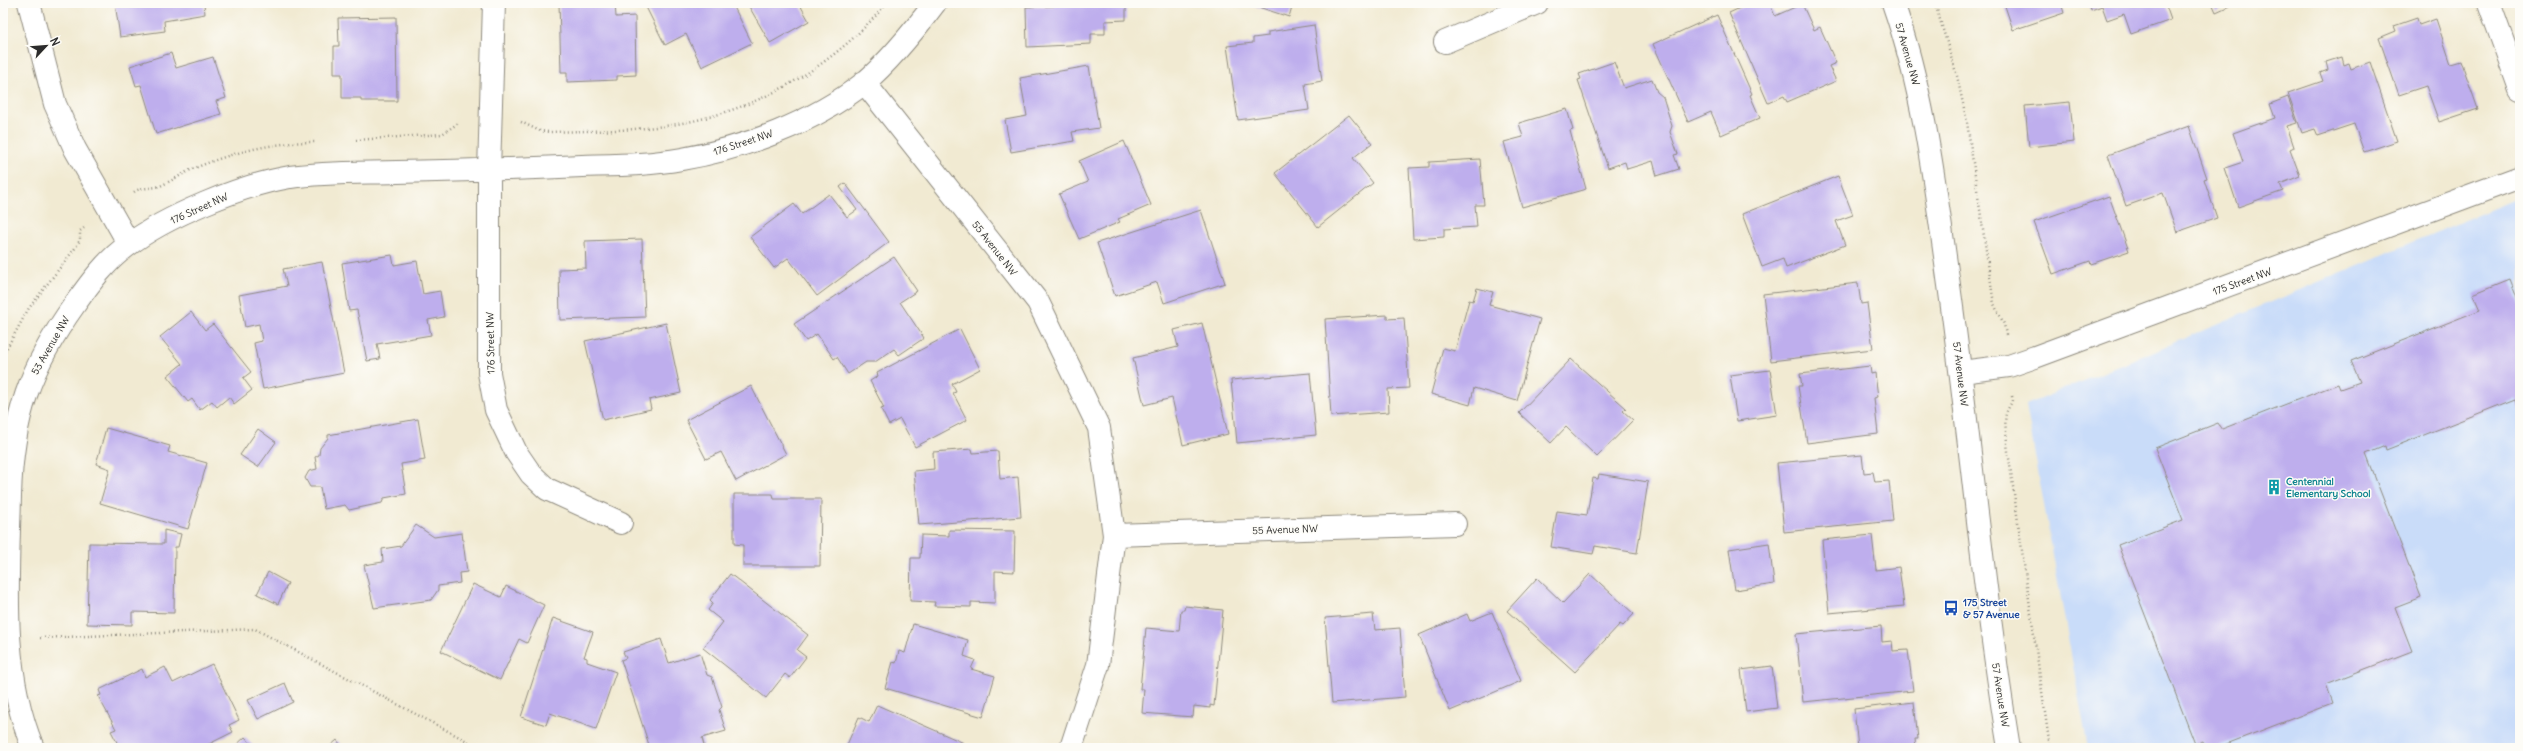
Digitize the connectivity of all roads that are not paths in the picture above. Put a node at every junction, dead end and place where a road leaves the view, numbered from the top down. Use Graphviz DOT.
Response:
graph roads {
  1 [pos="29,3"];
  2 [pos="494,3"];
  3 [pos="934,3"];
  4 [pos="1537,3"];
  5 [pos="1893,3"];
  6 [pos="2489,3"];
  7 [pos="1445,42"];
  8 [pos="864,82"];
  9 [pos="2520,89"];
  10 [pos="489,171"];
  11 [pos="2520,178"];
  12 [pos="129,244"];
  13 [pos="1961,372"];
  14 [pos="621,523"];
  15 [pos="1455,524"];
  16 [pos="1114,535"];
  17 [pos="33,748"];
  18 [pos="1071,748"];
  19 [pos="2009,748"];
  1 -- 12 [label="street"];
  2 -- 10 [label="street, 176 Street NW"];
  3 -- 8 [label="street"];
  4 -- 7 [label="street"];
  5 -- 13 [label="street, 57 Avenue NW"];
  6 -- 9 [label="street"];
  8 -- 10 [label="street, 176 Street NW"];
  8 -- 16 [label="street, 55 Avenue NW"];
  10 -- 12 [label="street, 176 Street NW"];
  10 -- 14 [label="street, 176 Street NW"];
  11 -- 13 [label="street, 175 Street NW"];
  12 -- 17 [label="street, 53 Avenue NW"];
  13 -- 19 [label="street, 57 Avenue NW"];
  15 -- 16 [label="street, 55 Avenue NW"];
  16 -- 18 [label="street, 55 Avenue NW"];
}
